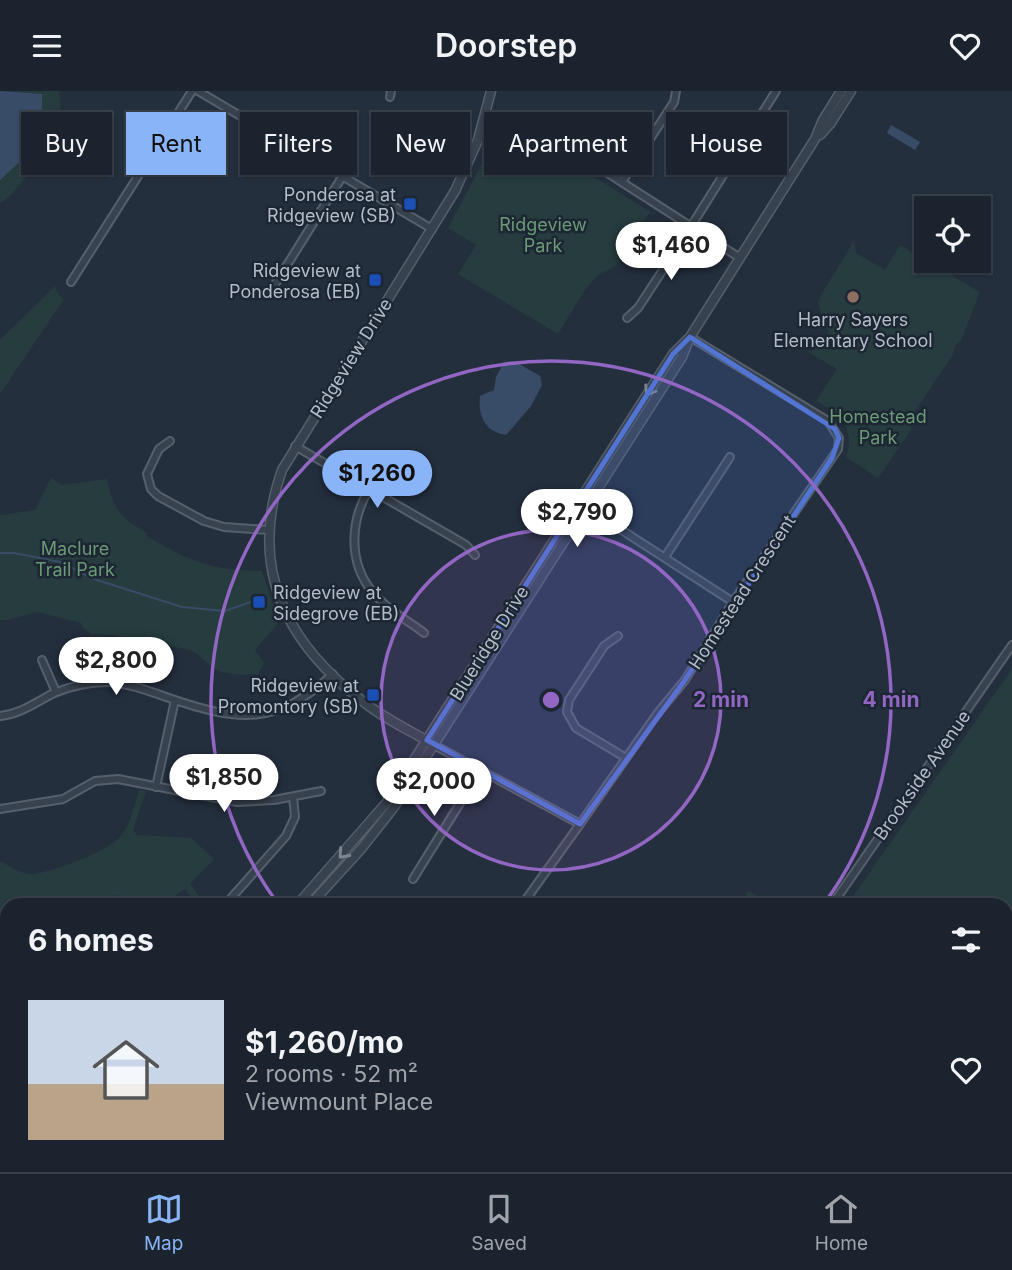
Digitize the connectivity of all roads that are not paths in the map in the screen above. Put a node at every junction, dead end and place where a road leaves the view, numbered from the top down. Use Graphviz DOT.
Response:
graph roads {
  1 [pos="192,91"];
  2 [pos="198,91"];
  3 [pos="491,91"];
  4 [pos="676,91"];
  5 [pos="776,91"];
  6 [pos="841,91"];
  7 [pos="850,91"];
  8 [pos="815,139"];
  9 [pos="610,175"];
  10 [pos="342,177"];
  11 [pos="622,183"];
  12 [pos="691,226"];
  13 [pos="432,229"];
  14 [pos="740,257"];
  15 [pos="71,282"];
  16 [pos="272,289"];
  17 [pos="627,318"];
  18 [pos="690,337"];
  19 [pos="170,441"];
  20 [pos="295,446"];
  21 [pos="730,457"];
  22 [pos="369,489"];
  23 [pos="586,507"];
  24 [pos="268,530"];
  25 [pos="475,555"];
  26 [pos="665,557"];
  27 [pos="733,602"];
  28 [pos="424,633"];
  29 [pos="618,636"];
  30 [pos="1012,645"];
  31 [pos="42,660"];
  32 [pos="333,674"];
  33 [pos="56,692"];
  34 [pos="175,700"];
  35 [pos="0,716"];
  36 [pos="430,743"];
  37 [pos="626,758"];
  38 [pos="480,771"];
  39 [pos="156,787"];
  40 [pos="321,791"];
  41 [pos="293,797"];
  42 [pos="2,807"];
  43 [pos="580,824"];
  44 [pos="413,879"];
  45 [pos="231,898"];
  46 [pos="303,898"];
  47 [pos="316,898"];
  48 [pos="527,898"];
  49 [pos="837,898"];
  1 -- 15 [label="street"];
  2 -- 10 [label="street"];
  3 -- 13 [label="street, Ridgeview Drive"];
  4 -- 11 [label="street"];
  5 -- 12 [label="street"];
  6 -- 8 [label="street, Blueridge Drive"];
  7 -- 8 [label="street, Blueridge Drive"];
  8 -- 14 [label="street, Blueridge Drive"];
  9 -- 11 [label="street"];
  10 -- 13 [label="street"];
  10 -- 16 [label="street"];
  11 -- 12 [label="street"];
  12 -- 14 [label="street"];
  12 -- 17 [label="street"];
  13 -- 20 [label="street, Ridgeview Drive"];
  14 -- 18 [label="street, Blueridge Drive"];
  18 -- 23 [label="street, Blueridge Drive"];
  18 -- 27 [label="street, Homestead Crescent"];
  18 -- 36 [label="street, Blueridge Drive, one-way"];
  19 -- 24 [label="street"];
  20 -- 22 [label="street"];
  20 -- 24 [label="street, Ridgeview Drive"];
  21 -- 26 [label="street"];
  22 -- 25 [label="street"];
  22 -- 28 [label="street"];
  23 -- 26 [label="street"];
  23 -- 36 [label="street, Blueridge Drive"];
  24 -- 32 [label="street, Ridgeview Drive"];
  26 -- 27 [label="street"];
  27 -- 37 [label="street, Homestead Crescent"];
  29 -- 37 [label="street"];
  30 -- 49 [label="street, Brookside Avenue"];
  31 -- 33 [label="street"];
  32 -- 34 [label="street"];
  32 -- 36 [label="street, Ridgeview Drive"];
  33 -- 34 [label="street"];
  33 -- 35 [label="street"];
  34 -- 39 [label="street"];
  36 -- 38 [label="street"];
  36 -- 46 [label="street, Blueridge Drive, one-way"];
  36 -- 47 [label="street, Blueridge Drive"];
  37 -- 43 [label="street, Homestead Crescent"];
  38 -- 43 [label="street"];
  38 -- 44 [label="street"];
  39 -- 41 [label="street"];
  39 -- 42 [label="street"];
  40 -- 41 [label="street"];
  41 -- 45 [label="street"];
  43 -- 48 [label="street, Homestead Crescent"];
}
